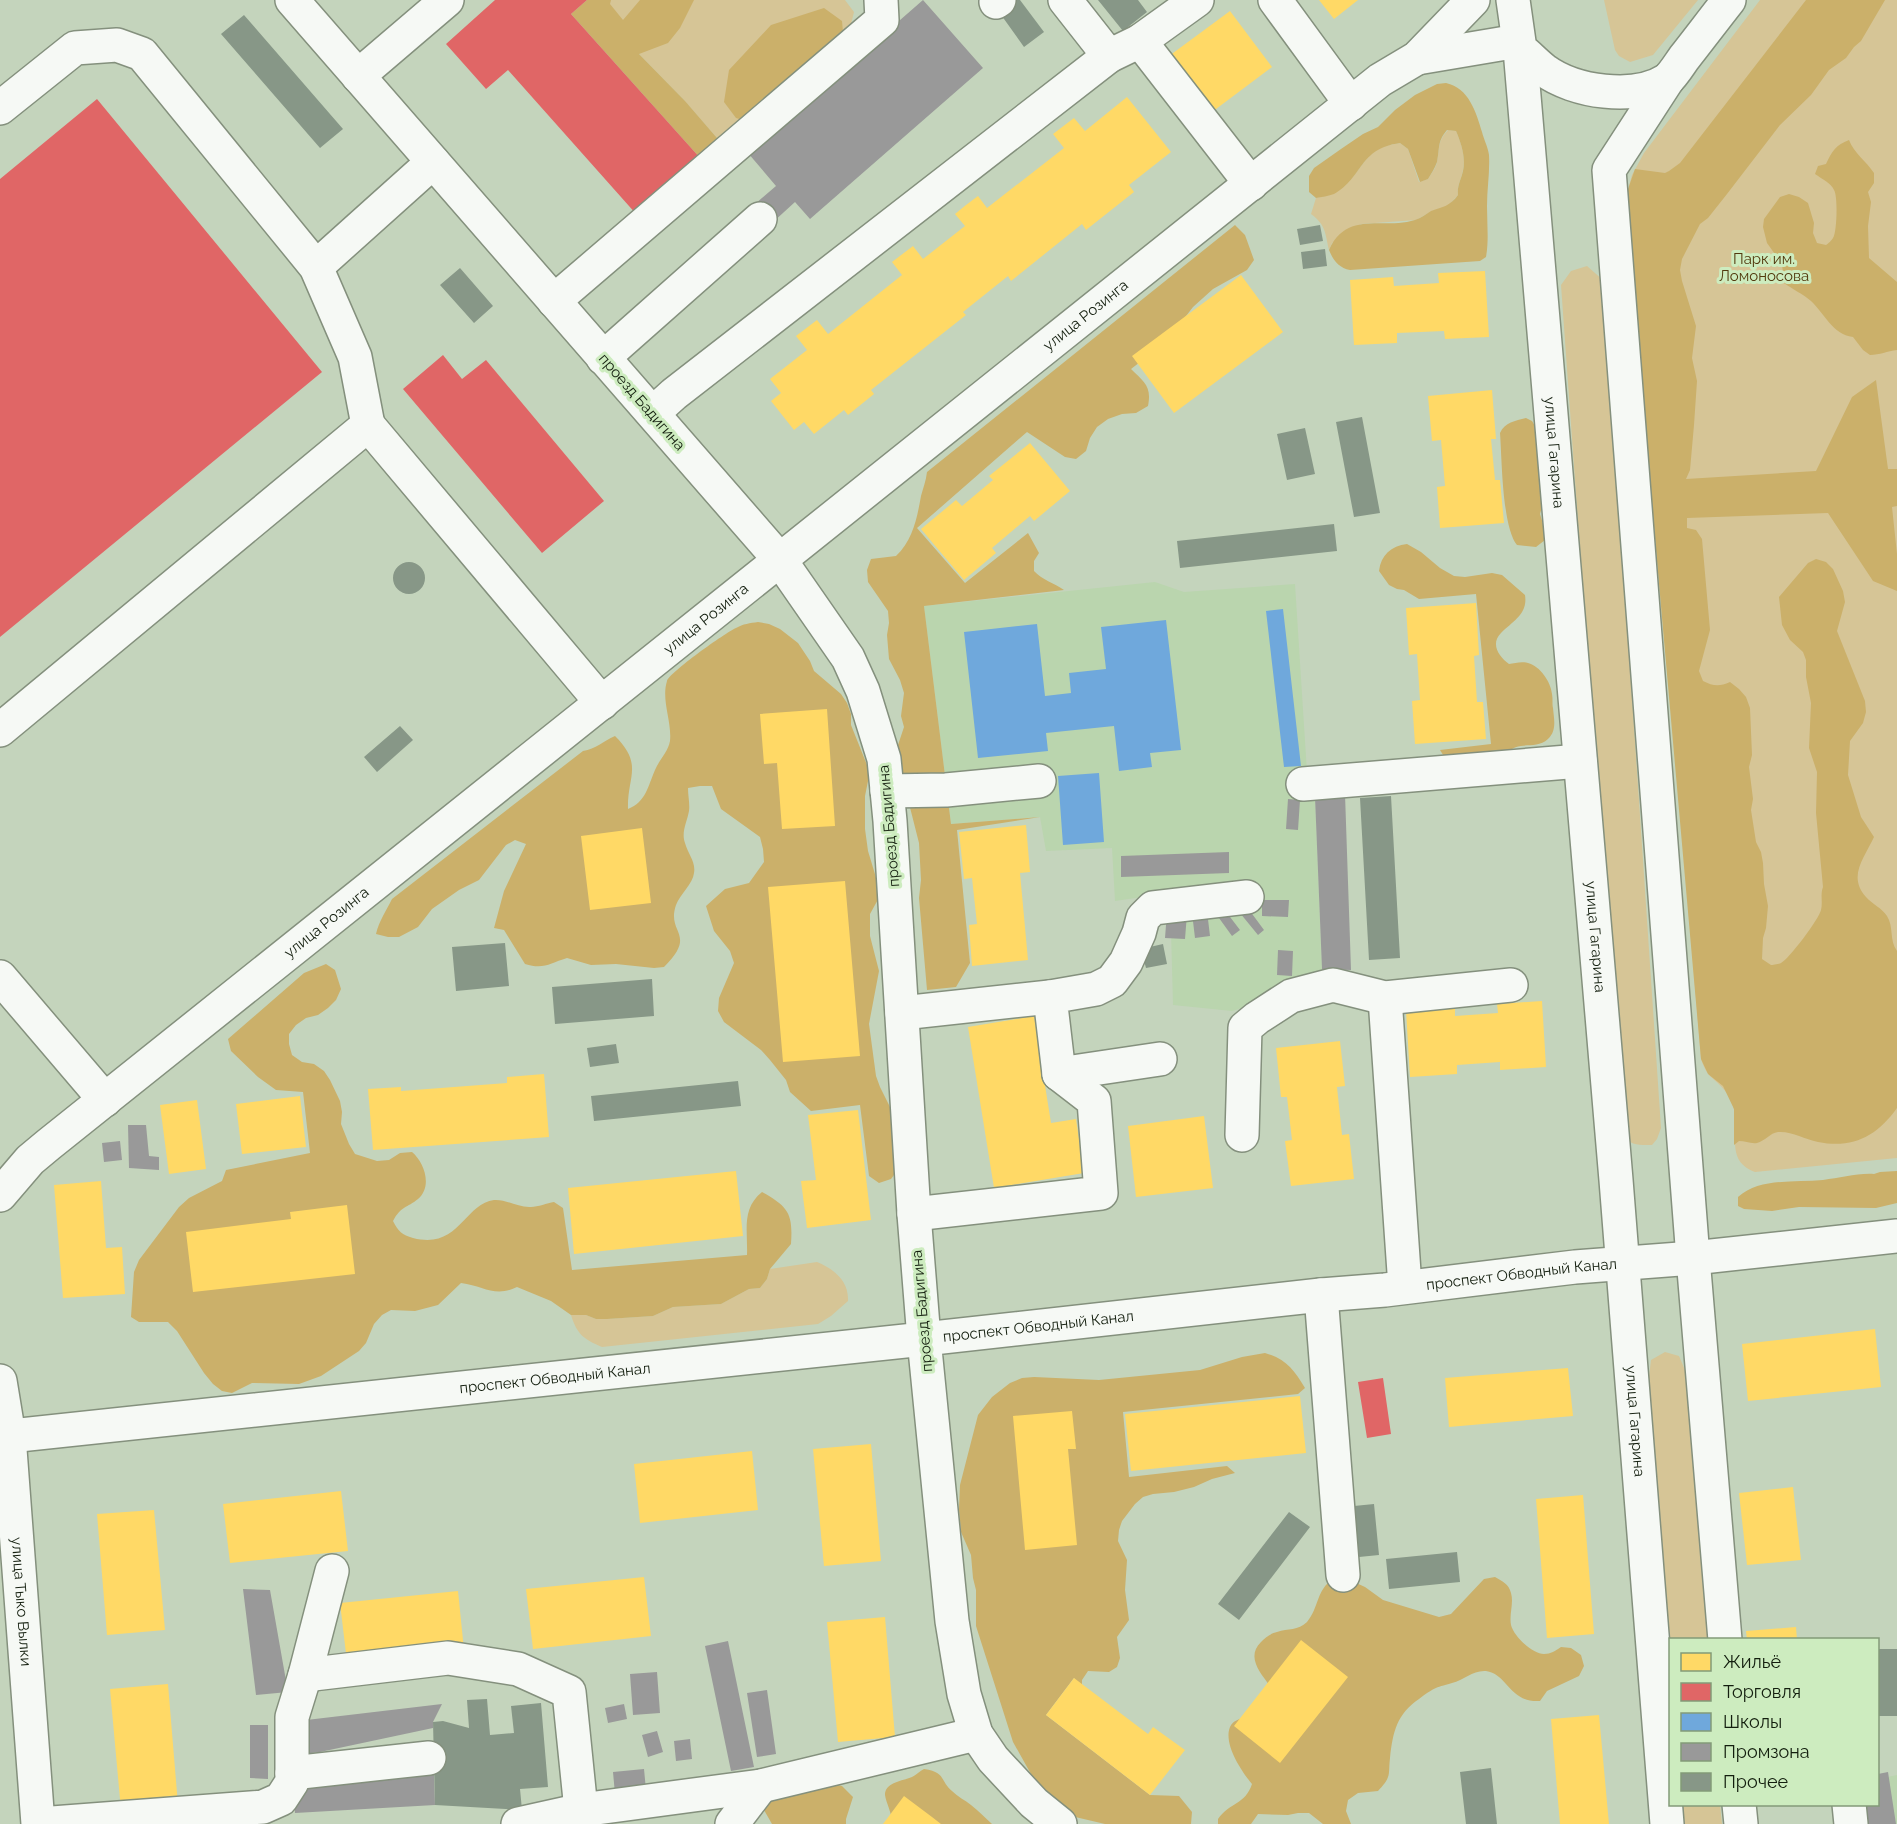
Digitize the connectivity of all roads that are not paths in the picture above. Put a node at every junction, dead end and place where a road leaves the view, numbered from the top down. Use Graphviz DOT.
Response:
graph roads {
  1 [pos="292,0"];
  2 [pos="447,0"];
  3 [pos="881,0"];
  4 [pos="1065,0"];
  5 [pos="1197,0"];
  6 [pos="1275,0"];
  7 [pos="1473,0"];
  8 [pos="1513,0"];
  9 [pos="1729,0"];
  10 [pos="1140,41"];
  11 [pos="1519,45"];
  12 [pos="1109,56"];
  13 [pos="1417,58"];
  14 [pos="358,76"];
  15 [pos="1668,79"];
  16 [pos="1351,104"];
  17 [pos="0,108"];
  18 [pos="433,162"];
  19 [pos="1251,184"];
  20 [pos="760,219"];
  21 [pos="316,267"];
  22 [pos="554,301"];
  23 [pos="603,358"];
  24 [pos="653,413"];
  25 [pos="368,425"];
  26 [pos="780,560"];
  27 [pos="602,703"];
  28 [pos="0,730"];
  29 [pos="1580,761"];
  30 [pos="1040,781"];
  31 [pos="1303,784"];
  32 [pos="887,791"];
  33 [pos="1247,897"];
  34 [pos="0,977"];
  35 [pos="1511,985"];
  36 [pos="1050,997"];
  37 [pos="1385,998"];
  38 [pos="902,1013"];
  39 [pos="1160,1059"];
  40 [pos="1059,1074"];
  41 [pos="105,1100"];
  42 [pos="1242,1135"];
  43 [pos="1,1191"];
  44 [pos="914,1214"];
  45 [pos="1897,1236"];
  46 [pos="1693,1258"];
  47 [pos="1623,1263"];
  48 [pos="1406,1287"];
  49 [pos="1321,1295"];
  50 [pos="924,1339"];
  51 [pos="0,1381"];
  52 [pos="5,1437"];
  53 [pos="332,1571"];
  54 [pos="1343,1575"];
  55 [pos="12,1616"];
  56 [pos="1725,1638"];
  57 [pos="305,1675"];
  58 [pos="976,1734"];
  59 [pos="429,1758"];
  60 [pos="292,1773"];
  61 [pos="761,1786"];
  62 [pos="1739,1806"];
  63 [pos="1849,1806"];
  64 [pos="581,1810"];
  65 [pos="276,1816"];
  66 [pos="39,1824"];
  67 [pos="518,1824"];
  68 [pos="732,1824"];
  69 [pos="1060,1824"];
  70 [pos="1667,1824"];
  71 [pos="1741,1824"];
  72 [pos="1851,1824"];
  1 -- 14 [label="main road, проезд Бадигина"];
  2 -- 14 [label="main road"];
  3 -- 22 [label="main road"];
  4 -- 12 [label="main road"];
  5 -- 10 [label="main road"];
  6 -- 16 [label="main road"];
  7 -- 13 [label="main road"];
  8 -- 11 [label="main road, улица Гагарина"];
  9 -- 15 [label="main road"];
  10 -- 12 [label="main road"];
  10 -- 19 [label="main road"];
  11 -- 13 [label="main road"];
  11 -- 15 [label="main road"];
  11 -- 29 [label="main road, улица Гагарина"];
  12 -- 24 [label="main road"];
  13 -- 16 [label="main road, улица Розинга"];
  14 -- 18 [label="main road, проезд Бадигина"];
  15 -- 46 [label="main road"];
  16 -- 19 [label="main road, улица Розинга"];
  17 -- 21 [label="main road"];
  18 -- 21 [label="main road"];
  18 -- 22 [label="main road, проезд Бадигина"];
  19 -- 26 [label="main road, улица Розинга"];
  20 -- 23 [label="main road"];
  21 -- 25 [label="main road"];
  22 -- 23 [label="main road, проезд Бадигина"];
  23 -- 24 [label="main road, проезд Бадигина"];
  24 -- 26 [label="main road, проезд Бадигина"];
  25 -- 27 [label="main road"];
  25 -- 28 [label="main road"];
  26 -- 27 [label="main road, улица Розинга"];
  26 -- 32 [label="main road, проезд Бадигина"];
  27 -- 41 [label="main road, улица Розинга"];
  29 -- 31 [label="main road"];
  29 -- 47 [label="main road, улица Гагарина"];
  30 -- 32 [label="main road"];
  32 -- 38 [label="main road, проезд Бадигина"];
  33 -- 36 [label="main road"];
  34 -- 41 [label="main road"];
  35 -- 37 [label="main road"];
  36 -- 38 [label="main road"];
  36 -- 40 [label="main road"];
  37 -- 42 [label="main road"];
  37 -- 48 [label="main road"];
  38 -- 44 [label="main road, проезд Бадигина"];
  39 -- 40 [label="main road"];
  40 -- 44 [label="main road"];
  41 -- 43 [label="main road, улица Розинга"];
  44 -- 50 [label="main road, проезд Бадигина"];
  45 -- 46 [label="main road, проспект Обводный Канал"];
  46 -- 47 [label="main road, проспект Обводный Канал"];
  46 -- 56 [label="main road"];
  47 -- 48 [label="main road, проспект Обводный Канал"];
  47 -- 70 [label="main road, улица Гагарина"];
  48 -- 49 [label="main road, проспект Обводный Канал"];
  49 -- 50 [label="main road, проспект Обводный Канал"];
  49 -- 54 [label="main road"];
  50 -- 52 [label="main road, проспект Обводный Канал"];
  50 -- 58 [label="main road, проезд Бадигина"];
  51 -- 52 [label="main road, улица Тыко Вылки"];
  52 -- 55 [label="main road, улица Тыко Вылки"];
  53 -- 57 [label="main road"];
  55 -- 66 [label="main road, улица Тыко Вылки"];
  57 -- 60 [label="main road"];
  57 -- 64 [label="main road"];
  58 -- 61 [label="main road"];
  58 -- 69 [label="main road, проезд Бадигина"];
  59 -- 60 [label="main road"];
  60 -- 65 [label="main road"];
  61 -- 64 [label="main road"];
  61 -- 68 [label="main road"];
  62 -- 71 [label="main road"];
  63 -- 72 [label="main road"];
  64 -- 67 [label="main road"];
  65 -- 66 [label="main road"];
}
